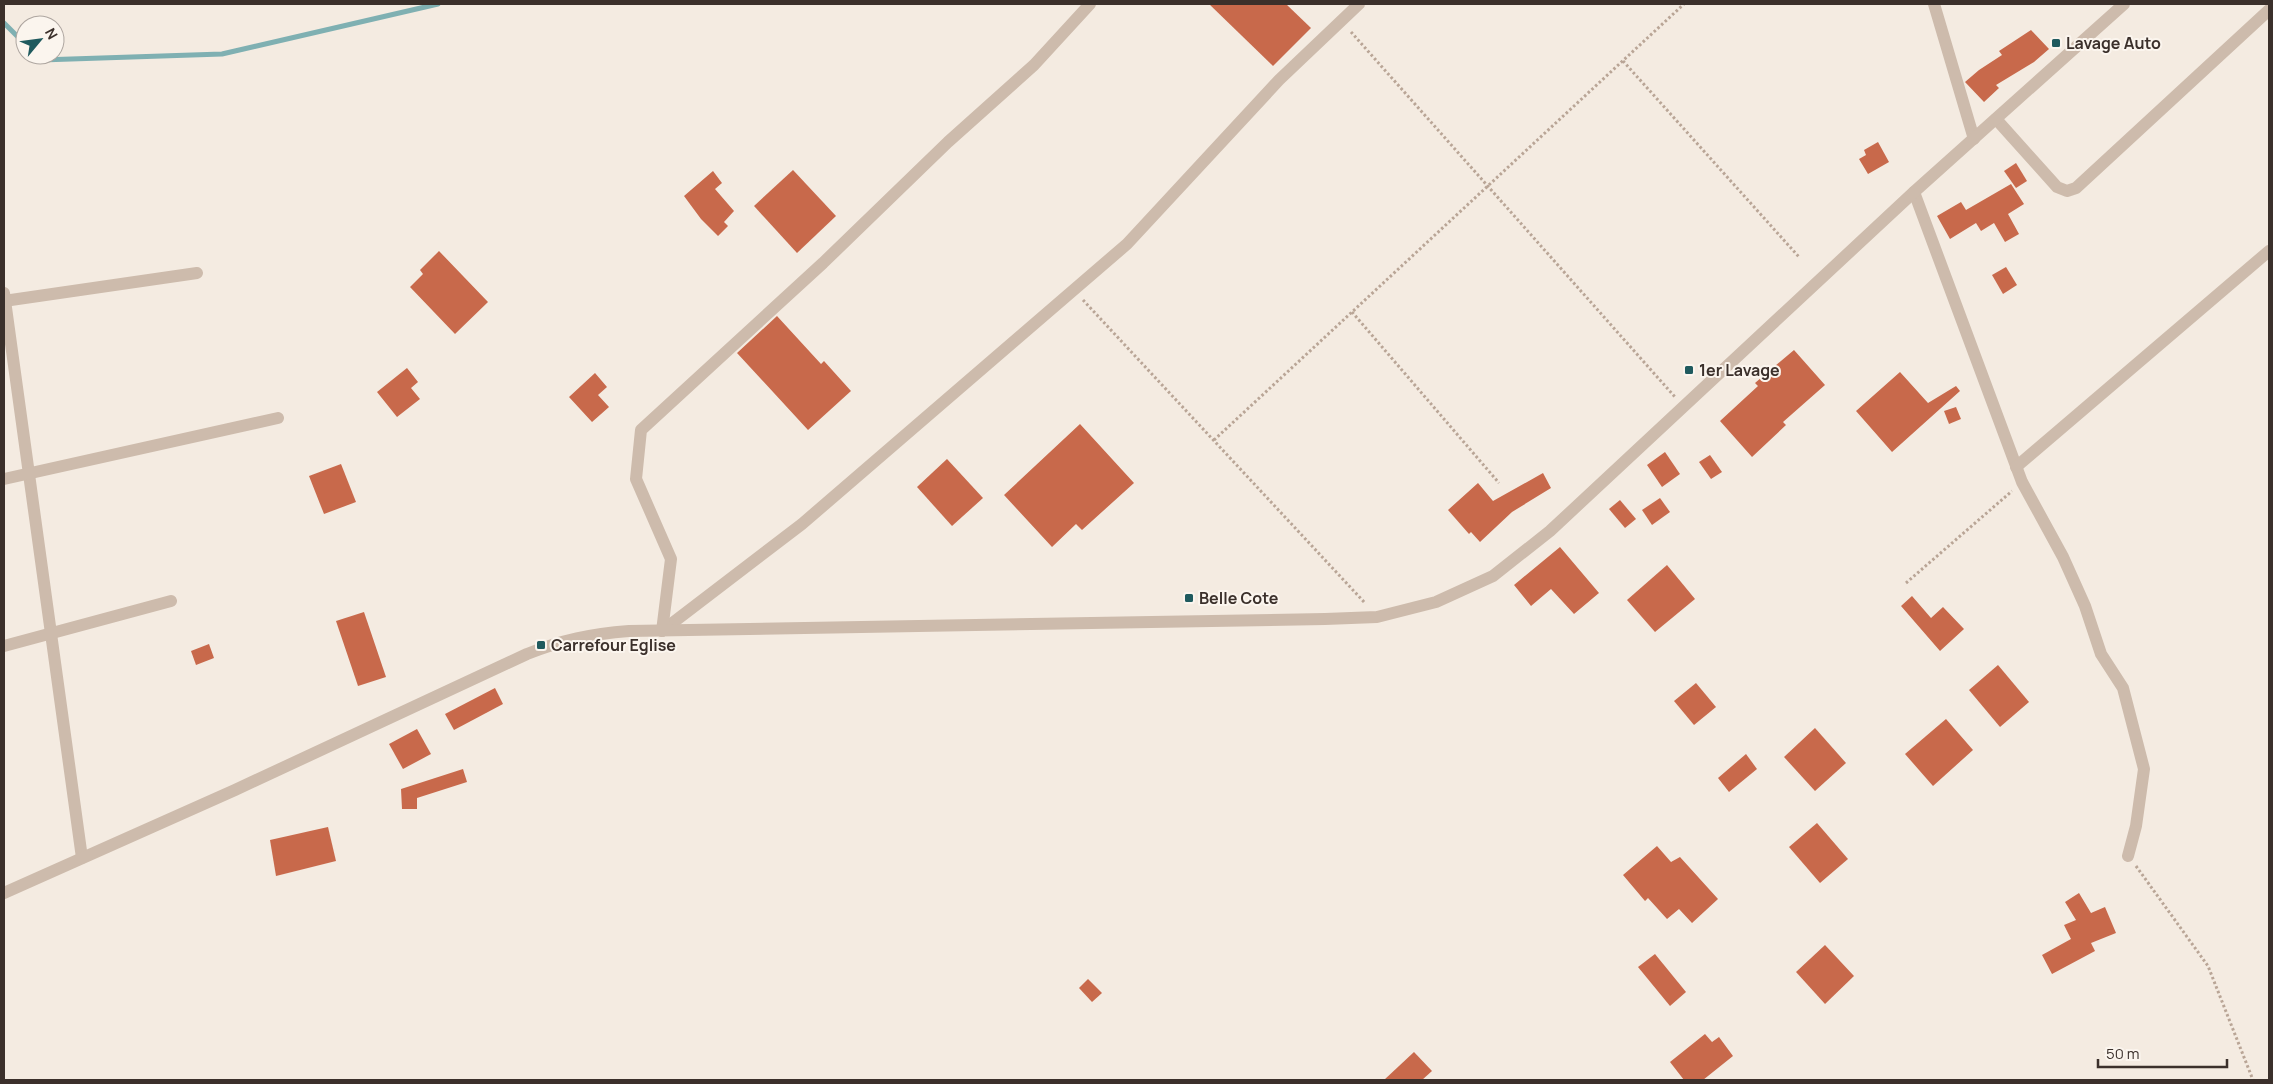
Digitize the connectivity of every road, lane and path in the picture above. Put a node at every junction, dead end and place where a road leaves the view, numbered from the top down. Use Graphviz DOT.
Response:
graph roads {
  1 [pos="1090,4"];
  2 [pos="1359,4"];
  3 [pos="1684,4"];
  4 [pos="1934,4"];
  5 [pos="2124,4"];
  6 [pos="2269,10"];
  7 [pos="1341,21"];
  8 [pos="1622,61"];
  9 [pos="1996,119"];
  10 [pos="1974,139"];
  11 [pos="1489,185"];
  12 [pos="1914,192"];
  13 [pos="2269,251"];
  14 [pos="1798,257"];
  15 [pos="197,273"];
  16 [pos="1074,290"];
  17 [pos="4,298"];
  18 [pos="1352,312"];
  19 [pos="1684,407"];
  20 [pos="278,418"];
  21 [pos="1214,440"];
  22 [pos="2016,467"];
  23 [pos="29,472"];
  24 [pos="4,478"];
  25 [pos="2022,482"];
  26 [pos="1499,483"];
  27 [pos="1906,583"];
  28 [pos="171,601"];
  29 [pos="1377,616"];
  30 [pos="662,630"];
  31 [pos="51,634"];
  32 [pos="4,646"];
  33 [pos="2128,856"];
  34 [pos="82,858"];
  35 [pos="4,893"];
  36 [pos="2253,1080"];
  1 -- 30 [label="street"];
  2 -- 7 [label="street"];
  3 -- 8 [label="path"];
  4 -- 10 [label="street"];
  5 -- 9 [label="street"];
  6 -- 9 [label="street"];
  7 -- 11 [label="path"];
  7 -- 16 [label="street"];
  8 -- 11 [label="path"];
  8 -- 14 [label="path"];
  9 -- 10 [label="street"];
  10 -- 12 [label="street"];
  11 -- 18 [label="path"];
  11 -- 19 [label="path"];
  12 -- 19 [label="street"];
  12 -- 22 [label="street"];
  13 -- 22 [label="street"];
  15 -- 17 [label="street"];
  16 -- 21 [label="path"];
  16 -- 30 [label="street"];
  17 -- 23 [label="street"];
  18 -- 21 [label="path"];
  18 -- 26 [label="path"];
  19 -- 29 [label="street"];
  20 -- 23 [label="street"];
  21 -- 29 [label="path"];
  22 -- 25 [label="street"];
  23 -- 24 [label="street"];
  23 -- 31 [label="street"];
  25 -- 27 [label="path"];
  25 -- 33 [label="street"];
  28 -- 31 [label="street"];
  29 -- 30 [label="street"];
  30 -- 34 [label="street"];
  31 -- 32 [label="street"];
  31 -- 34 [label="street"];
  33 -- 36 [label="path"];
  34 -- 35 [label="street"];
}
